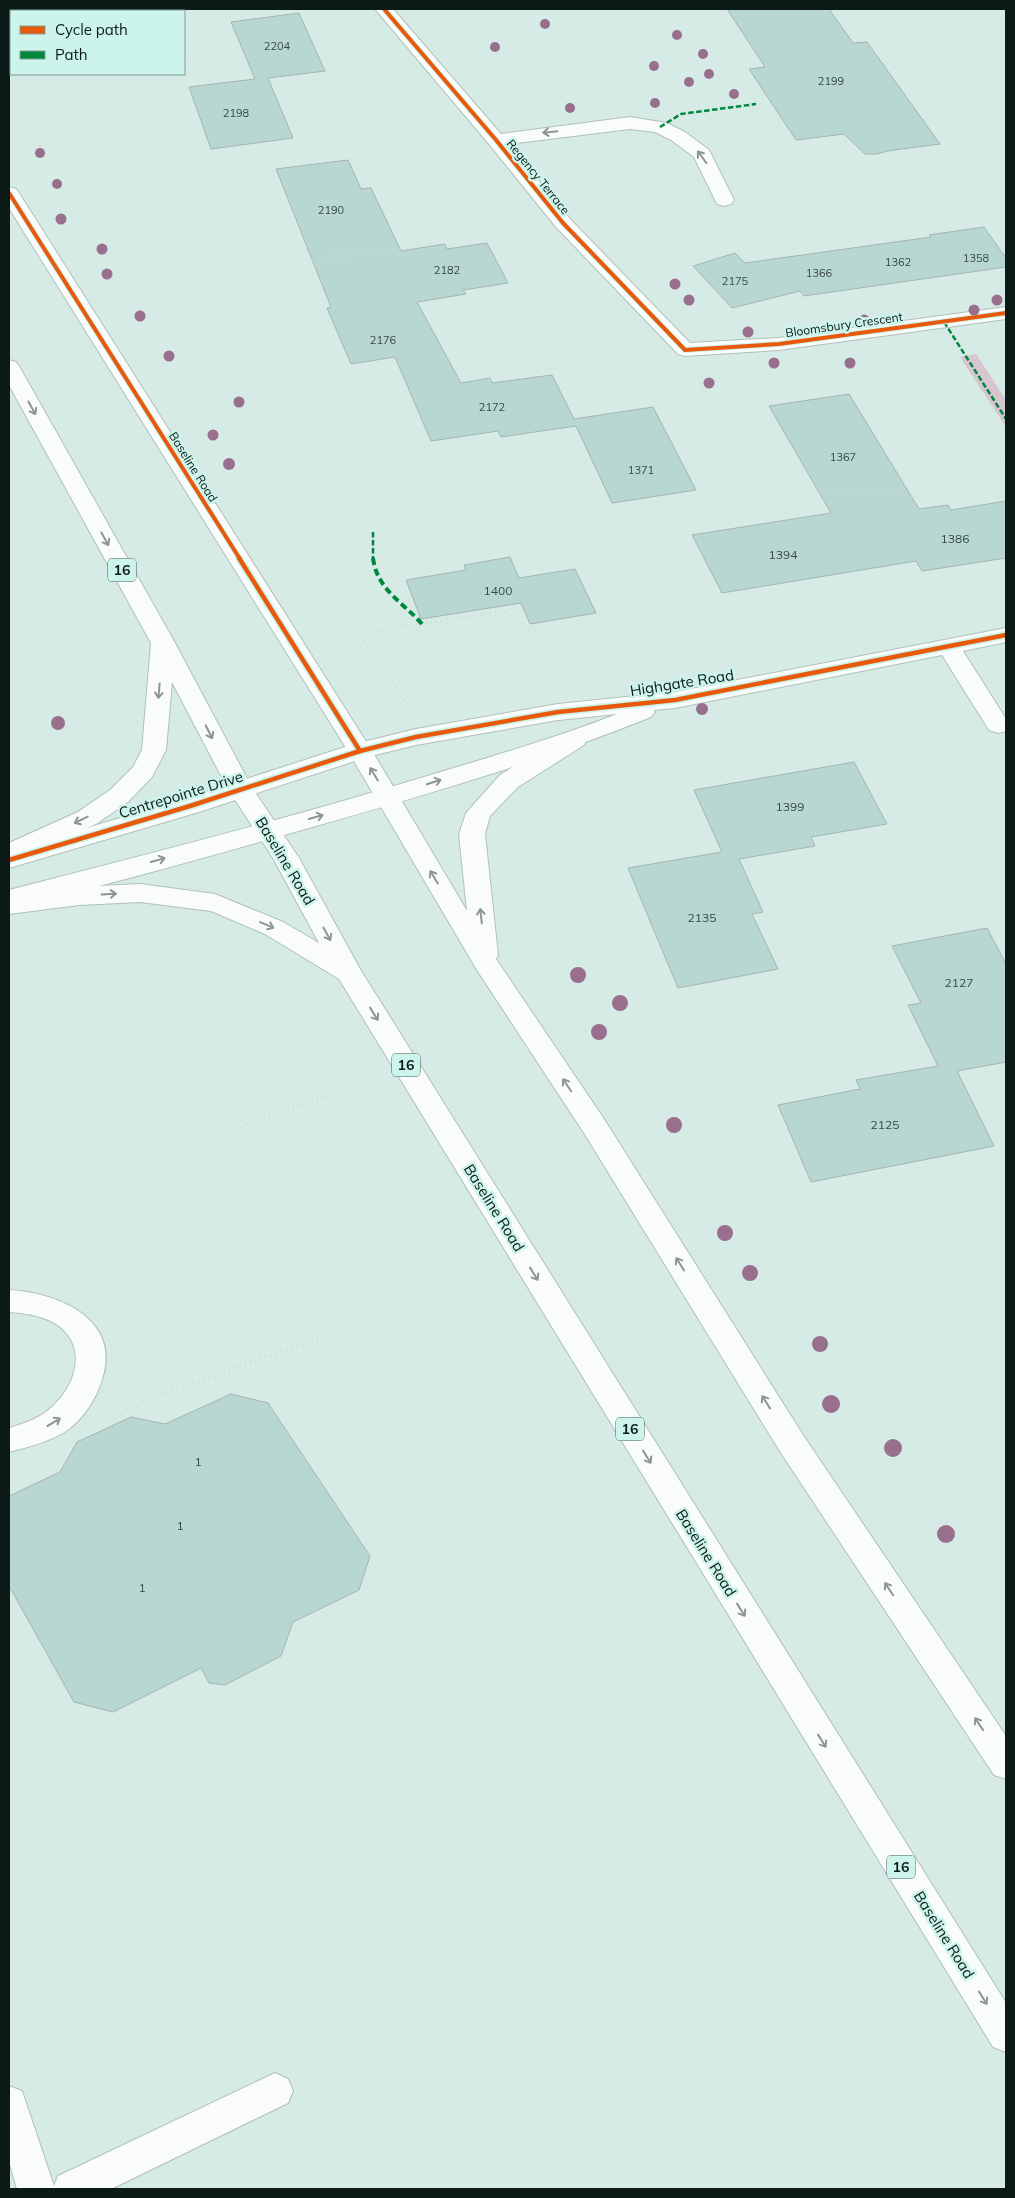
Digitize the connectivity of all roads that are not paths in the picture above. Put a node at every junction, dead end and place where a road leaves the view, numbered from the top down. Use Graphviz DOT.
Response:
graph roads {
  1 [pos="384,9"];
  2 [pos="496,140"];
  3 [pos="9,193"];
  4 [pos="724,200"];
  5 [pos="1006,313"];
  6 [pos="685,350"];
  7 [pos="9,366"];
  8 [pos="1006,635"];
  9 [pos="163,643"];
  10 [pos="948,646"];
  11 [pos="674,700"];
  12 [pos="998,725"];
  13 [pos="575,739"];
  14 [pos="360,751"];
  15 [pos="240,789"];
  16 [pos="388,797"];
  17 [pos="269,830"];
  18 [pos="9,853"];
  19 [pos="9,860"];
  20 [pos="9,899"];
  21 [pos="9,905"];
  22 [pos="486,964"];
  23 [pos="348,972"];
  24 [pos="9,1301"];
  25 [pos="9,1440"];
  26 [pos="1006,1764"];
  27 [pos="1006,2035"];
  28 [pos="275,2092"];
  29 [pos="9,2104"];
  30 [pos="36,2189"];
  31 [pos="71,2189"];
  1 -- 2 [label="main road, Regency Terrace"];
  4 -- 2 [label="main road, one-way"];
  2 -- 6 [label="main road, Regency Terrace"];
  3 -- 14 [label="main road, Baseline Road"];
  5 -- 6 [label="main road, Bloomsbury Crescent"];
  7 -- 9 [label="main road, Baseline Road / 16, one-way"];
  8 -- 10 [label="main road, Highgate Road"];
  9 -- 15 [label="main road, Baseline Road / 16, one-way"];
  9 -- 18 [label="main road, one-way"];
  10 -- 11 [label="main road, Highgate Road"];
  10 -- 12 [label="main road"];
  11 -- 13 [label="main road, Highgate Road"];
  11 -- 14 [label="main road, Highgate Road"];
  16 -- 13 [label="main road, Highgate Road, one-way"];
  22 -- 13 [label="main road, one-way"];
  14 -- 15 [label="main road, Centrepointe Drive"];
  16 -- 14 [label="main road, Baseline Road, one-way"];
  15 -- 17 [label="main road, Baseline Road / 16"];
  15 -- 19 [label="main road, Centrepointe Drive"];
  17 -- 16 [label="main road, one-way"];
  22 -- 16 [label="main road, Baseline Road, one-way"];
  20 -- 17 [label="main road, one-way"];
  17 -- 23 [label="main road, Baseline Road / 16, one-way"];
  21 -- 23 [label="main road, one-way"];
  26 -- 22 [label="main road, Baseline Road, one-way"];
  23 -- 27 [label="main road, Baseline Road / 16, one-way"];
  25 -- 24 [label="main road, one-way"];
  28 -- 31 [label="main road"];
  29 -- 30 [label="main road"];
}
